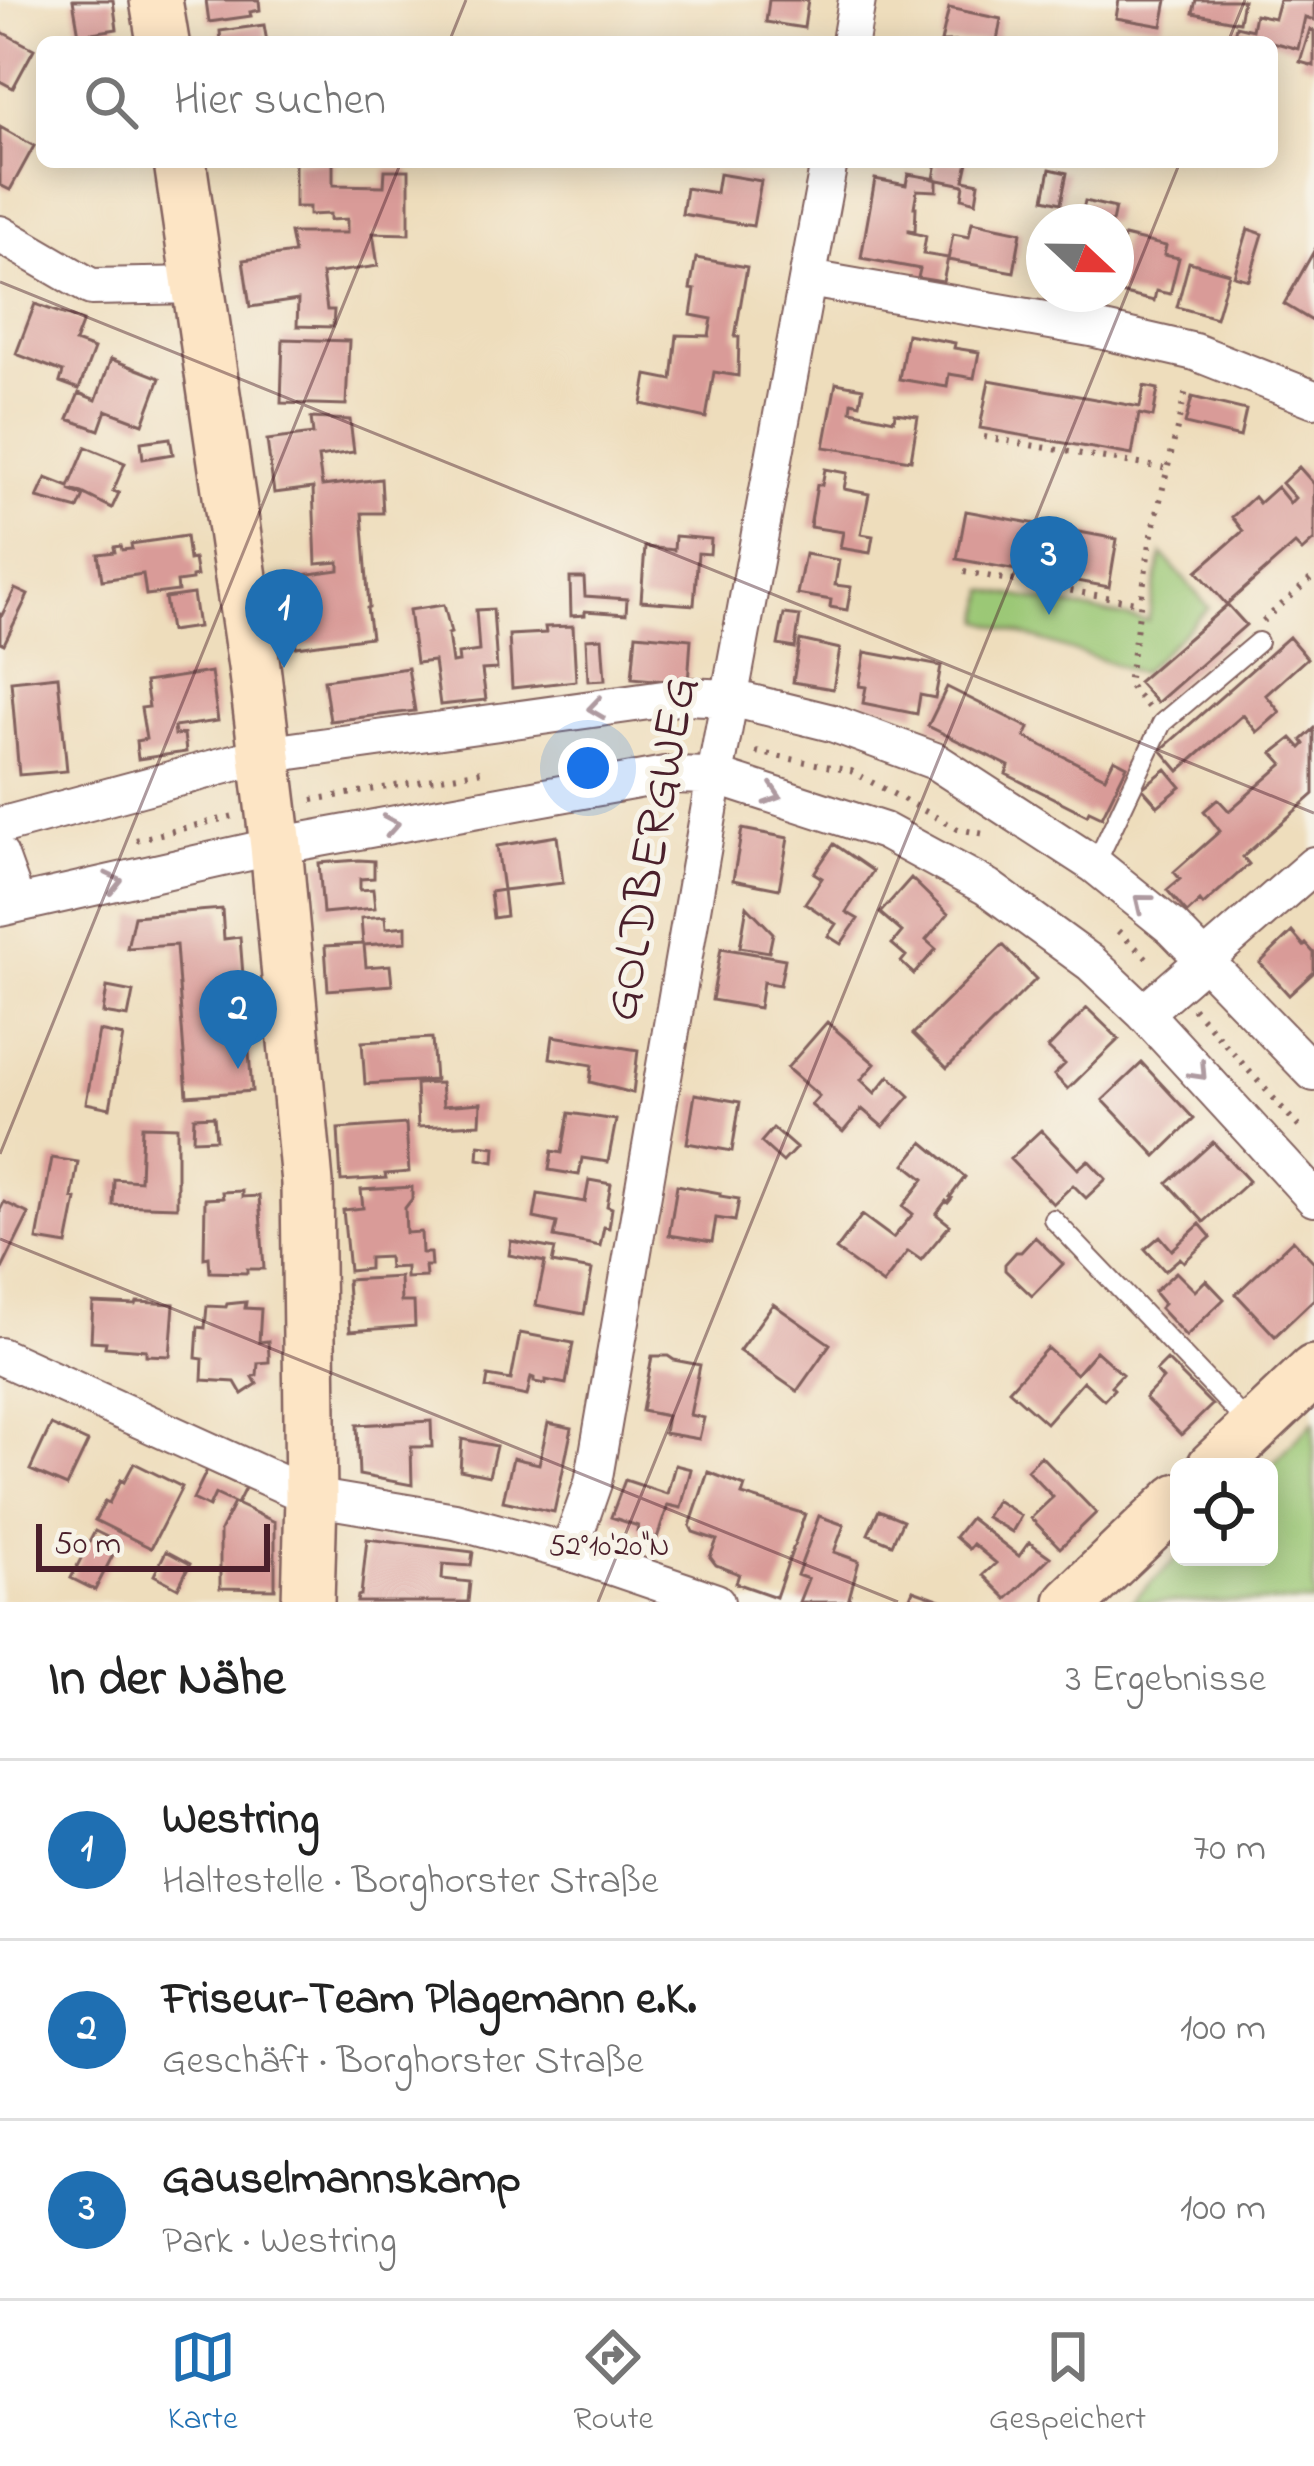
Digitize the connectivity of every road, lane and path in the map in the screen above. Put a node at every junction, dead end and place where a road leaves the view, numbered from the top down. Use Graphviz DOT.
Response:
graph roads {
  1 [pos="156,0"];
  2 [pos="856,0"];
  3 [pos="162,36"];
  4 [pos="851,36"];
  5 [pos="181,168"];
  6 [pos="828,168"];
  7 [pos="0,234"];
  8 [pos="809,278"];
  9 [pos="198,285"];
  10 [pos="1195,352"];
  11 [pos="1314,399"];
  12 [pos="984,436"];
  13 [pos="1168,469"];
  14 [pos="964,572"];
  15 [pos="1314,576"];
  16 [pos="1141,603"];
  17 [pos="1258,642"];
  18 [pos="731,698"];
  19 [pos="1162,723"];
  20 [pos="263,754"];
  21 [pos="715,776"];
  22 [pos="0,826"];
  23 [pos="276,846"];
  24 [pos="0,856"];
  25 [pos="1095,865"];
  26 [pos="1314,865"];
  27 [pos="9,906"];
  28 [pos="1206,961"];
  29 [pos="1144,1013"];
  30 [pos="1314,1073"];
  31 [pos="1314,1198"];
  32 [pos="1053,1220"];
  33 [pos="0,1356"];
  34 [pos="1314,1371"];
  35 [pos="1253,1429"];
  36 [pos="1222,1458"];
  37 [pos="311,1497"];
  38 [pos="1170,1508"];
  39 [pos="568,1552"];
  40 [pos="308,1602"];
  41 [pos="716,1602"];
  42 [pos="1071,1602"];
  1 -- 3 [label="main road"];
  2 -- 4 [label="street"];
  5 -- 9 [label="main road"];
  6 -- 8 [label="street, GOLDBERGWEG"];
  7 -- 9 [label="street"];
  8 -- 10 [label="street"];
  8 -- 18 [label="street, GOLDBERGWEG"];
  9 -- 20 [label="main road"];
  10 -- 11 [label="street"];
  10 -- 13 [label="path"];
  12 -- 13 [label="path"];
  13 -- 16 [label="path"];
  14 -- 16 [label="path"];
  15 -- 17 [label="path"];
  16 -- 19 [label="path"];
  17 -- 19 [label="lane"];
  18 -- 20 [label="street, one-way"];
  18 -- 21 [label="street, GOLDBERGWEG"];
  18 -- 25 [label="street"];
  19 -- 25 [label="lane"];
  20 -- 22 [label="street"];
  20 -- 23 [label="main road"];
  23 -- 21 [label="street, one-way"];
  21 -- 29 [label="street, one-way"];
  21 -- 39 [label="street, GOLDBERGWEG"];
  27 -- 23 [label="street, one-way"];
  23 -- 37 [label="main road"];
  24 -- 27 [label="street"];
  28 -- 25 [label="street, one-way"];
  26 -- 28 [label="street"];
  28 -- 29 [label="street"];
  28 -- 30 [label="street"];
  29 -- 31 [label="street, one-way"];
  32 -- 35 [label="lane"];
  33 -- 37 [label="street"];
  34 -- 35 [label="main road"];
  35 -- 36 [label="main road"];
  37 -- 39 [label="street"];
  37 -- 40 [label="main road"];
  38 -- 42 [label="main road"];
  39 -- 41 [label="street"];
}
